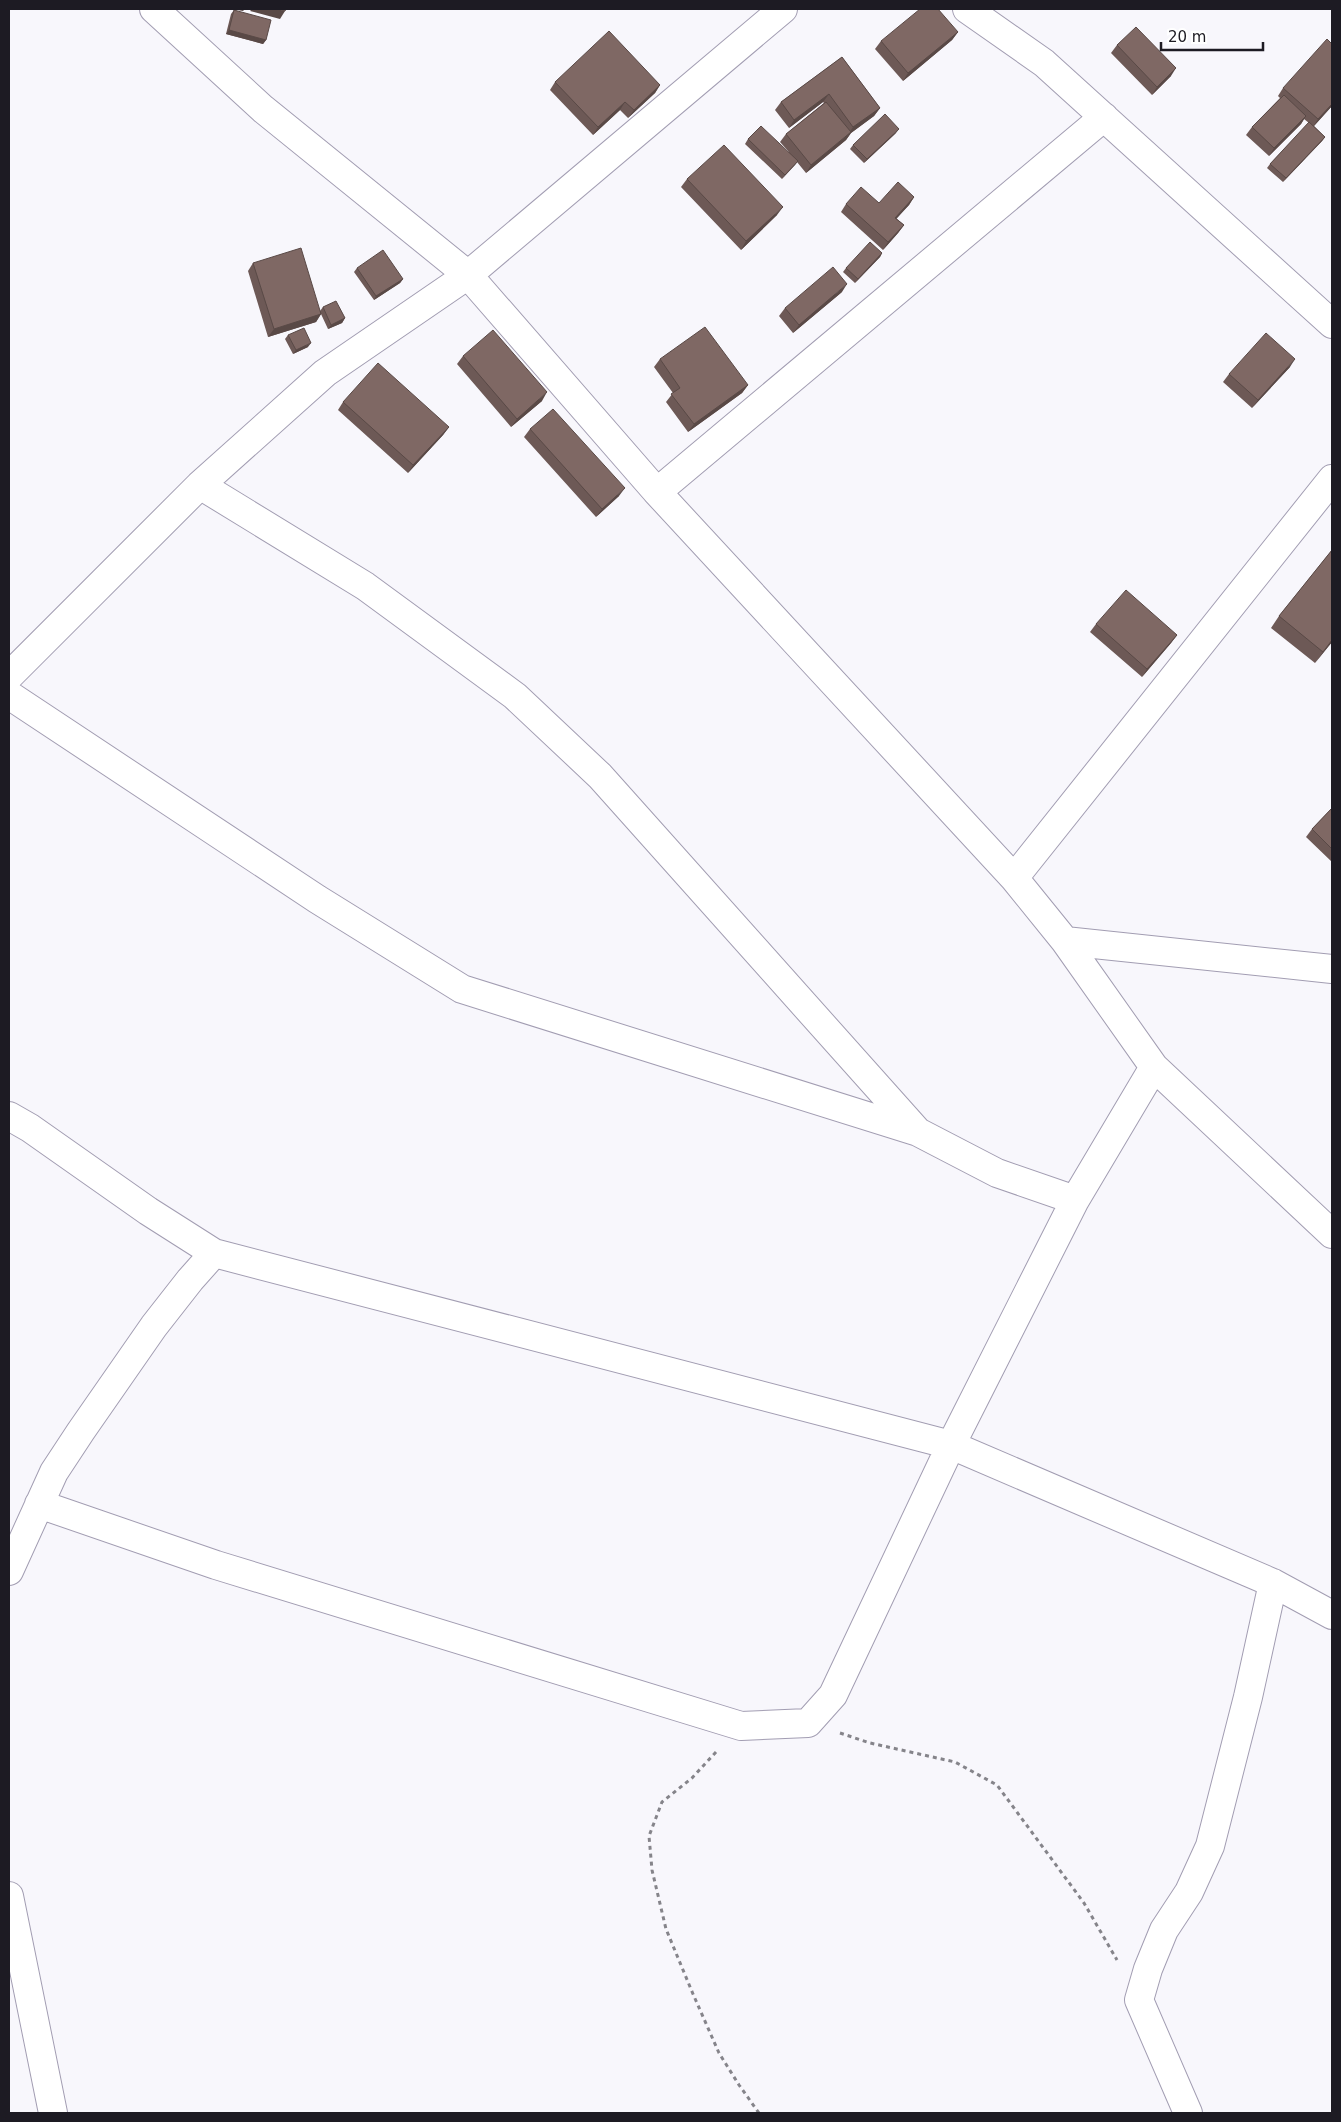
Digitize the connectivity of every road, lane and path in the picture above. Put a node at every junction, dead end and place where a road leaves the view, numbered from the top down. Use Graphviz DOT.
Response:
graph roads {
  1 [pos="154,9"];
  2 [pos="783,9"];
  3 [pos="968,9"];
  4 [pos="1104,117"];
  5 [pos="468,275"];
  6 [pos="1332,324"];
  7 [pos="1332,479"];
  8 [pos="200,485"];
  9 [pos="657,492"];
  10 [pos="9,676"];
  11 [pos="9,694"];
  12 [pos="1014,878"];
  13 [pos="1065,941"];
  14 [pos="1332,969"];
  15 [pos="1154,1067"];
  16 [pos="9,1116"];
  17 [pos="918,1132"];
  18 [pos="1075,1200"];
  19 [pos="1332,1234"];
  20 [pos="214,1253"];
  21 [pos="951,1445"];
  22 [pos="39,1504"];
  23 [pos="9,1571"];
  24 [pos="1273,1583"];
  25 [pos="1332,1615"];
  26 [pos="808,1723"];
  27 [pos="741,1726"];
  28 [pos="9,1896"];
  29 [pos="1139,2000"];
  30 [pos="53,2113"];
  31 [pos="759,2113"];
  32 [pos="1188,2113"];
  1 -- 5 [label="street"];
  2 -- 5 [label="street"];
  3 -- 4 [label="street"];
  4 -- 6 [label="street"];
  4 -- 9 [label="street"];
  5 -- 8 [label="street"];
  5 -- 9 [label="street"];
  7 -- 12 [label="street"];
  8 -- 10 [label="street"];
  8 -- 17 [label="street"];
  9 -- 12 [label="street"];
  11 -- 17 [label="street"];
  12 -- 13 [label="street"];
  13 -- 14 [label="street"];
  13 -- 15 [label="street"];
  15 -- 18 [label="street"];
  15 -- 19 [label="street"];
  16 -- 20 [label="street"];
  17 -- 18 [label="street"];
  18 -- 21 [label="street"];
  20 -- 21 [label="street"];
  20 -- 22 [label="street"];
  21 -- 24 [label="street"];
  21 -- 26 [label="street"];
  22 -- 23 [label="street"];
  22 -- 27 [label="street"];
  24 -- 25 [label="street"];
  24 -- 29 [label="street"];
  26 -- 27 [label="street"];
  26 -- 29 [label="path"];
  27 -- 31 [label="path"];
  28 -- 30 [label="street"];
  29 -- 32 [label="street"];
}
